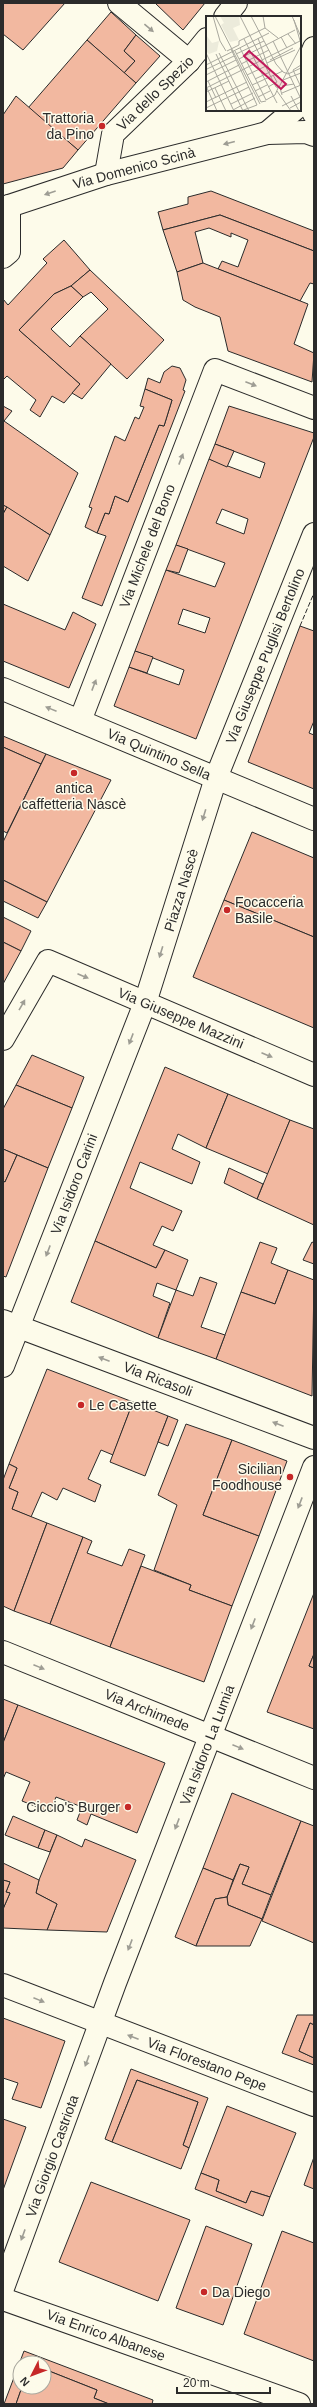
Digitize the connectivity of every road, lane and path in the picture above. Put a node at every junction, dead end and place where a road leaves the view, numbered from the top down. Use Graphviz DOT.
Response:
graph roads {
  1 [pos="119,3"];
  2 [pos="236,3"];
  3 [pos="226,16"];
  4 [pos="206,40"];
  5 [pos="314,48"];
  6 [pos="189,61"];
  7 [pos="302,90"];
  8 [pos="293,111"];
  9 [pos="314,114"];
  10 [pos="266,133"];
  11 [pos="314,135"];
  12 [pos="106,174"];
  13 [pos="6,207"];
  14 [pos="3,258"];
  15 [pos="314,408"];
  16 [pos="314,534"];
  17 [pos="3,689"];
  18 [pos="80,721"];
  19 [pos="216,778"];
  20 [pos="314,819"];
  21 [pos="146,1003"];
  22 [pos="3,1039"];
  23 [pos="314,1075"];
  24 [pos="11,1324"];
  25 [pos="3,1366"];
  26 [pos="314,1438"];
  27 [pos="314,1467"];
  28 [pos="3,1652"];
  29 [pos="211,1736"];
  30 [pos="314,1778"];
  31 [pos="3,1985"];
  32 [pos="100,2024"];
  33 [pos="314,2105"];
  34 [pos="3,2288"];
  35 [pos="3,2298"];
  36 [pos="299,2404"];
  1 -- 6 [label="street, one-way"];
  2 -- 3 [label="street"];
  4 -- 6 [label="street, Via dello Spezio"];
  5 -- 7 [label="street"];
  6 -- 12 [label="street, Via dello Spezio"];
  7 -- 9 [label="street"];
  8 -- 10 [label="street"];
  10 -- 11 [label="street"];
  10 -- 12 [label="street, Via Domenico Scinà, one-way"];
  12 -- 13 [label="street, Via Domenico Scinà, one-way"];
  13 -- 14 [label="street"];
  18 -- 15 [label="street, Via Michele del Bono, one-way"];
  16 -- 19 [label="street, Via Giuseppe Puglisi Bertolino"];
  18 -- 17 [label="street, Via Quintino Sella, one-way"];
  18 -- 19 [label="street, Via Quintino Sella"];
  19 -- 20 [label="street, Via Quintino Sella"];
  19 -- 21 [label="street, Piazza Nascè, one-way"];
  22 -- 21 [label="street, Via Giuseppe Mazzini, one-way"];
  21 -- 23 [label="street, Via Giuseppe Mazzini, one-way"];
  21 -- 24 [label="street, Via Isidoro Carini, one-way"];
  24 -- 25 [label="street, Via Isidoro Carini"];
  26 -- 24 [label="street, Via Ricasoli, one-way"];
  27 -- 29 [label="street, Via Isidoro La Lumia, one-way"];
  28 -- 29 [label="street, Via Archimede, one-way"];
  29 -- 30 [label="street, Via Archimede, one-way"];
  29 -- 32 [label="street, Via Isidoro La Lumia, one-way"];
  31 -- 32 [label="street, Via Florestano Pepe, one-way"];
  33 -- 32 [label="street, Via Florestano Pepe, one-way"];
  32 -- 34 [label="street, Via Giorgio Castriota, one-way"];
  35 -- 36 [label="street, Via Enrico Albanese"];
}
